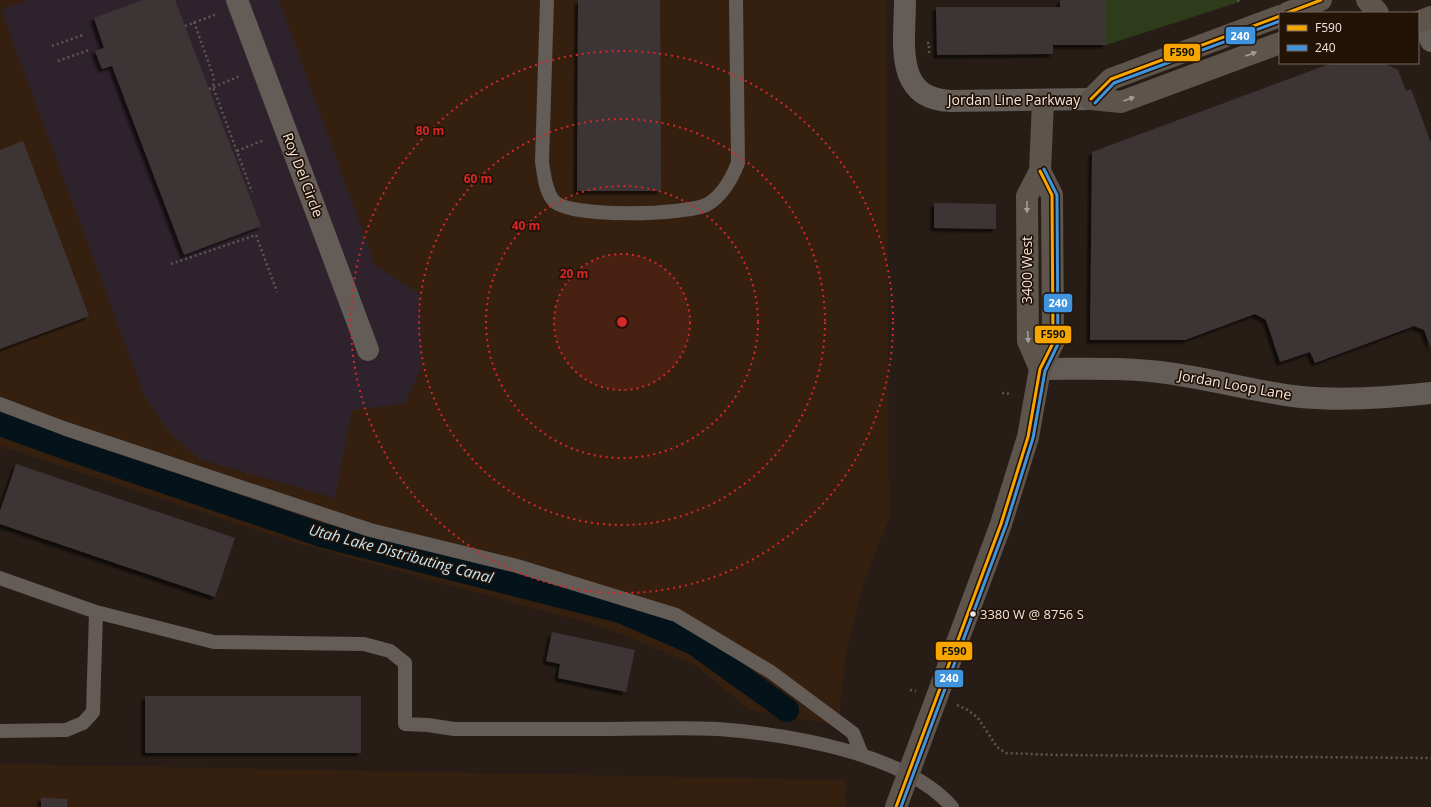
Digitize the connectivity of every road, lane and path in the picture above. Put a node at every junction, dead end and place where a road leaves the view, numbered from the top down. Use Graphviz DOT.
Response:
graph roads {
  1 [pos="237,0"];
  2 [pos="547,0"];
  3 [pos="736,0"];
  4 [pos="905,0"];
  5 [pos="1321,0"];
  6 [pos="1367,0"];
  7 [pos="1290,12"];
  8 [pos="1377,12"];
  9 [pos="217,14"];
  10 [pos="1279,16"];
  11 [pos="1424,20"];
  12 [pos="194,22"];
  13 [pos="185,26"];
  14 [pos="83,36"];
  15 [pos="1431,41"];
  16 [pos="1279,43"];
  17 [pos="52,46"];
  18 [pos="89,50"];
  19 [pos="58,61"];
  20 [pos="240,76"];
  21 [pos="213,87"];
  22 [pos="209,89"];
  23 [pos="1091,99"];
  24 [pos="1043,101"];
  25 [pos="264,140"];
  26 [pos="237,151"];
  27 [pos="252,192"];
  28 [pos="171,264"];
  29 [pos="277,292"];
  30 [pos="368,350"];
  31 [pos="1040,369"];
  32 [pos="1002,393"];
  33 [pos="1431,393"];
  34 [pos="1013,394"];
  35 [pos="0,404"];
  36 [pos="0,578"];
  37 [pos="96,612"];
  38 [pos="926,695"];
  39 [pos="0,731"];
  40 [pos="862,755"];
  41 [pos="1431,758"];
  42 [pos="908,774"];
  43 [pos="896,807"];
  44 [pos="952,807"];
  1 -- 30 [label="street, Roy Del Circle"];
  2 -- 3 [label="lane"];
  4 -- 24 [label="street, Jordan Line Parkway"];
  5 -- 7 [label="street"];
  6 -- 8 [label="street"];
  9 -- 12 [label="path"];
  10 -- 23 [label="street, Jordan Line Parkway"];
  11 -- 15 [label="street"];
  12 -- 13 [label="path"];
  12 -- 21 [label="path"];
  14 -- 17 [label="path"];
  23 -- 16 [label="street, Jordan Line Parkway, one-way"];
  18 -- 19 [label="path"];
  20 -- 21 [label="path"];
  21 -- 22 [label="path"];
  21 -- 26 [label="path"];
  23 -- 24 [label="street, Jordan Line Parkway"];
  24 -- 31 [label="street, 3400 West"];
  25 -- 26 [label="path"];
  26 -- 27 [label="path"];
  28 -- 29 [label="path"];
  31 -- 33 [label="street, Jordan Loop Lane"];
  31 -- 38 [label="street"];
  32 -- 34 [label="path"];
  35 -- 40 [label="lane"];
  36 -- 37 [label="lane"];
  37 -- 39 [label="lane"];
  37 -- 40 [label="lane"];
  38 -- 41 [label="path"];
  38 -- 42 [label="street"];
  40 -- 42 [label="lane"];
  42 -- 43 [label="street"];
  42 -- 44 [label="lane"];
}
